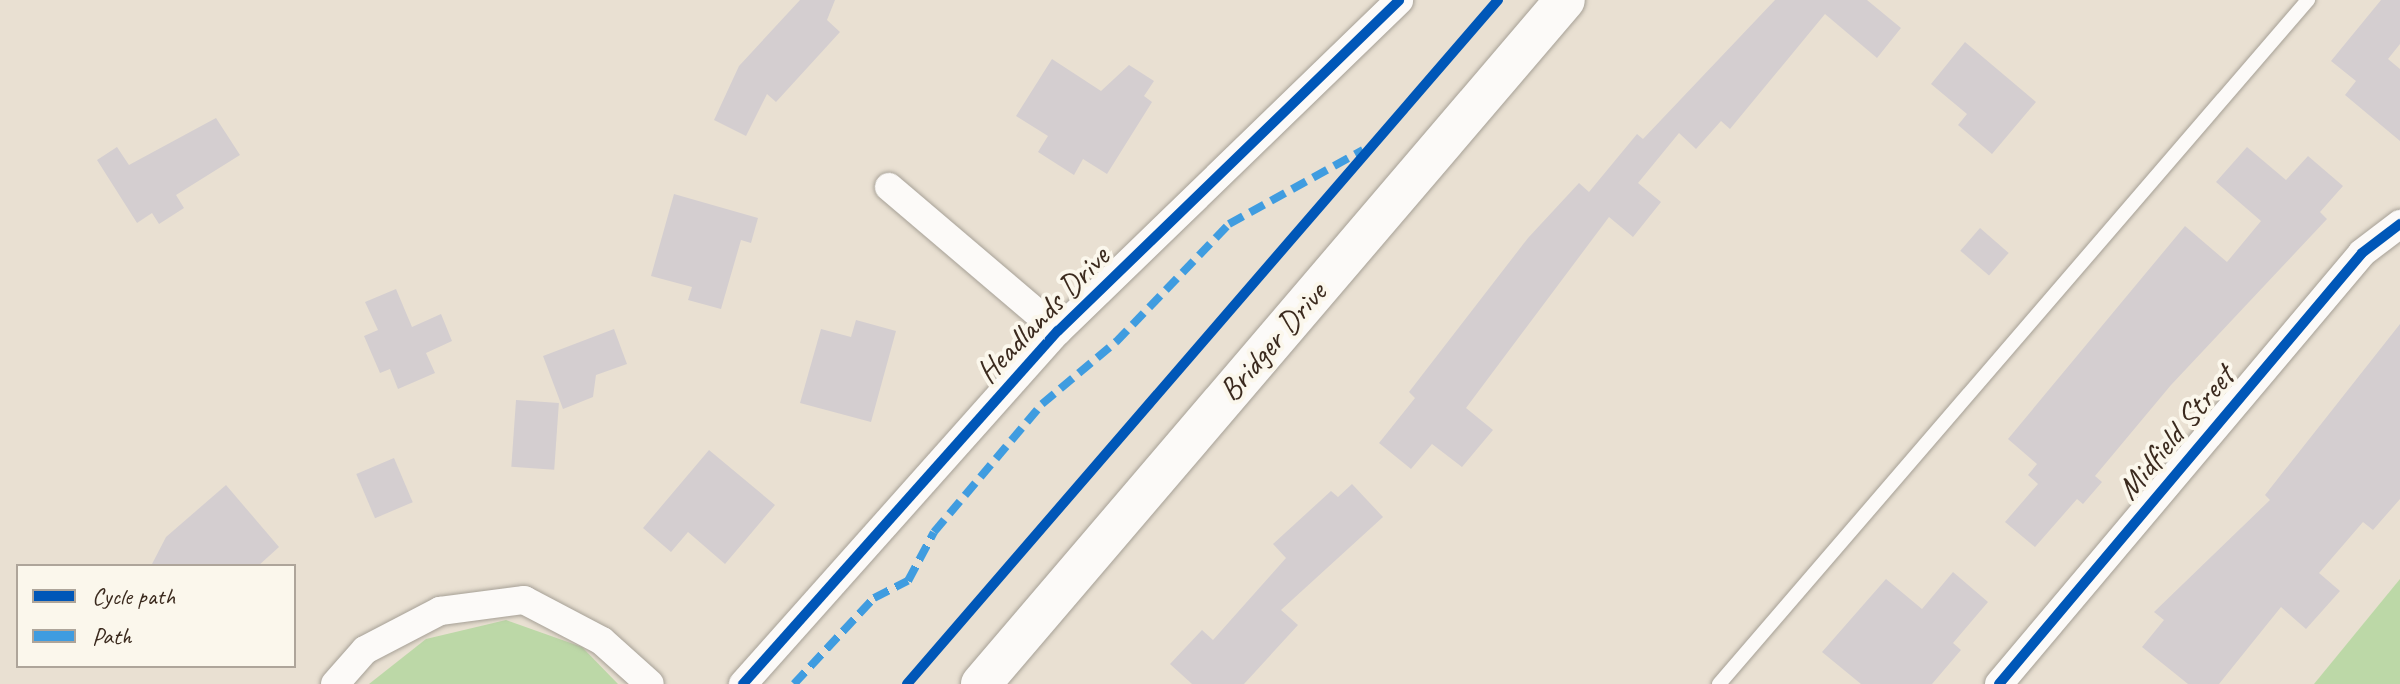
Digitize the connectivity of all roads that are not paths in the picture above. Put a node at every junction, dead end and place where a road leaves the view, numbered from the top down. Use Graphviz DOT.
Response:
graph roads {
  1 [pos="1399,0"];
  2 [pos="1565,0"];
  3 [pos="2308,0"];
  4 [pos="889,187"];
  5 [pos="2400,224"];
  6 [pos="1058,331"];
  7 [pos="335,684"];
  8 [pos="650,684"];
  9 [pos="743,684"];
  10 [pos="981,684"];
  11 [pos="1719,684"];
  12 [pos="1999,684"];
  1 -- 6 [label="street, Headlands Drive"];
  2 -- 10 [label="main road, Bridger Drive"];
  3 -- 11 [label="lane"];
  4 -- 6 [label="street"];
  5 -- 12 [label="street, Midfield Street"];
  6 -- 9 [label="street, Headlands Drive"];
  7 -- 8 [label="street"];
}
